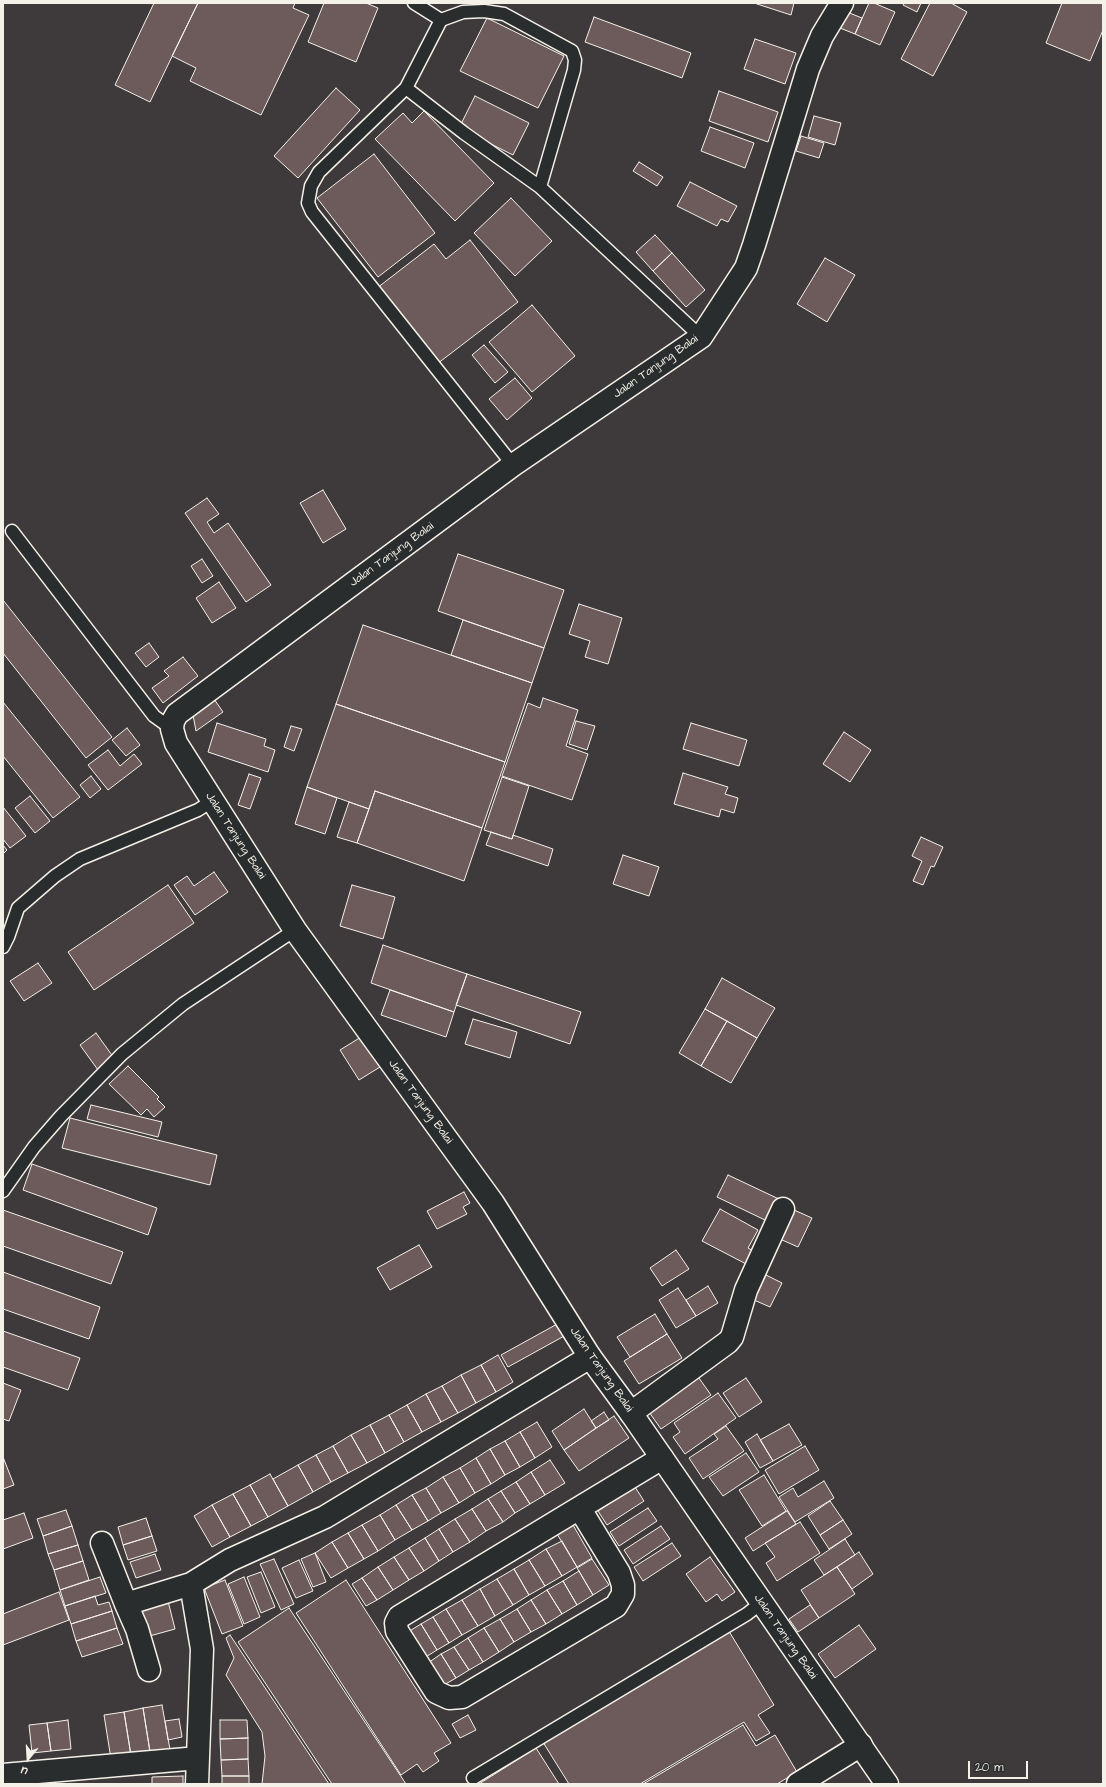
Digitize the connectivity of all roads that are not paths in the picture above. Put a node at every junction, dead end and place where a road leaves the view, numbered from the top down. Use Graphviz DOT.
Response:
graph roads {
  1 [pos="414,3"];
  2 [pos="842,3"];
  3 [pos="441,20"];
  4 [pos="406,88"];
  5 [pos="540,187"];
  6 [pos="701,337"];
  7 [pos="514,465"];
  8 [pos="12,530"];
  9 [pos="172,729"];
  10 [pos="212,801"];
  11 [pos="295,930"];
  12 [pos="3,947"];
  13 [pos="3,1191"];
  14 [pos="783,1209"];
  15 [pos="590,1357"];
  16 [pos="631,1413"];
  17 [pos="662,1458"];
  18 [pos="580,1509"];
  19 [pos="102,1543"];
  20 [pos="191,1584"];
  21 [pos="761,1603"];
  22 [pos="126,1604"];
  23 [pos="149,1670"];
  24 [pos="861,1745"];
  25 [pos="198,1758"];
  26 [pos="3,1775"];
  27 [pos="68,1777"];
  28 [pos="473,1778"];
  29 [pos="197,1784"];
  30 [pos="798,1784"];
  31 [pos="887,1784"];
  1 -- 3 [label="lane"];
  2 -- 6 [label="street, Jalan Tanjung Balai"];
  3 -- 4 [label="lane"];
  3 -- 5 [label="lane"];
  4 -- 5 [label="lane"];
  4 -- 7 [label="lane"];
  5 -- 6 [label="lane"];
  6 -- 7 [label="street, Jalan Tanjung Balai"];
  7 -- 9 [label="street, Jalan Tanjung Balai"];
  8 -- 9 [label="lane"];
  9 -- 10 [label="street, Jalan Tanjung Balai"];
  10 -- 11 [label="street, Jalan Tanjung Balai"];
  10 -- 12 [label="lane"];
  11 -- 13 [label="lane"];
  11 -- 15 [label="street, Jalan Tanjung Balai"];
  14 -- 16 [label="street"];
  15 -- 16 [label="street, Jalan Tanjung Balai"];
  15 -- 20 [label="street"];
  16 -- 17 [label="street, Jalan Tanjung Balai"];
  17 -- 18 [label="street"];
  17 -- 21 [label="street, Jalan Tanjung Balai"];
  18 -- 18 [label="street"];
  19 -- 22 [label="street"];
  20 -- 22 [label="street"];
  20 -- 25 [label="street"];
  21 -- 24 [label="street, Jalan Tanjung Balai"];
  21 -- 28 [label="lane"];
  22 -- 23 [label="street"];
  24 -- 30 [label="street"];
  24 -- 31 [label="street, Jalan Tanjung Balai"];
  25 -- 27 [label="street"];
  25 -- 29 [label="street"];
  26 -- 27 [label="street"];
}
